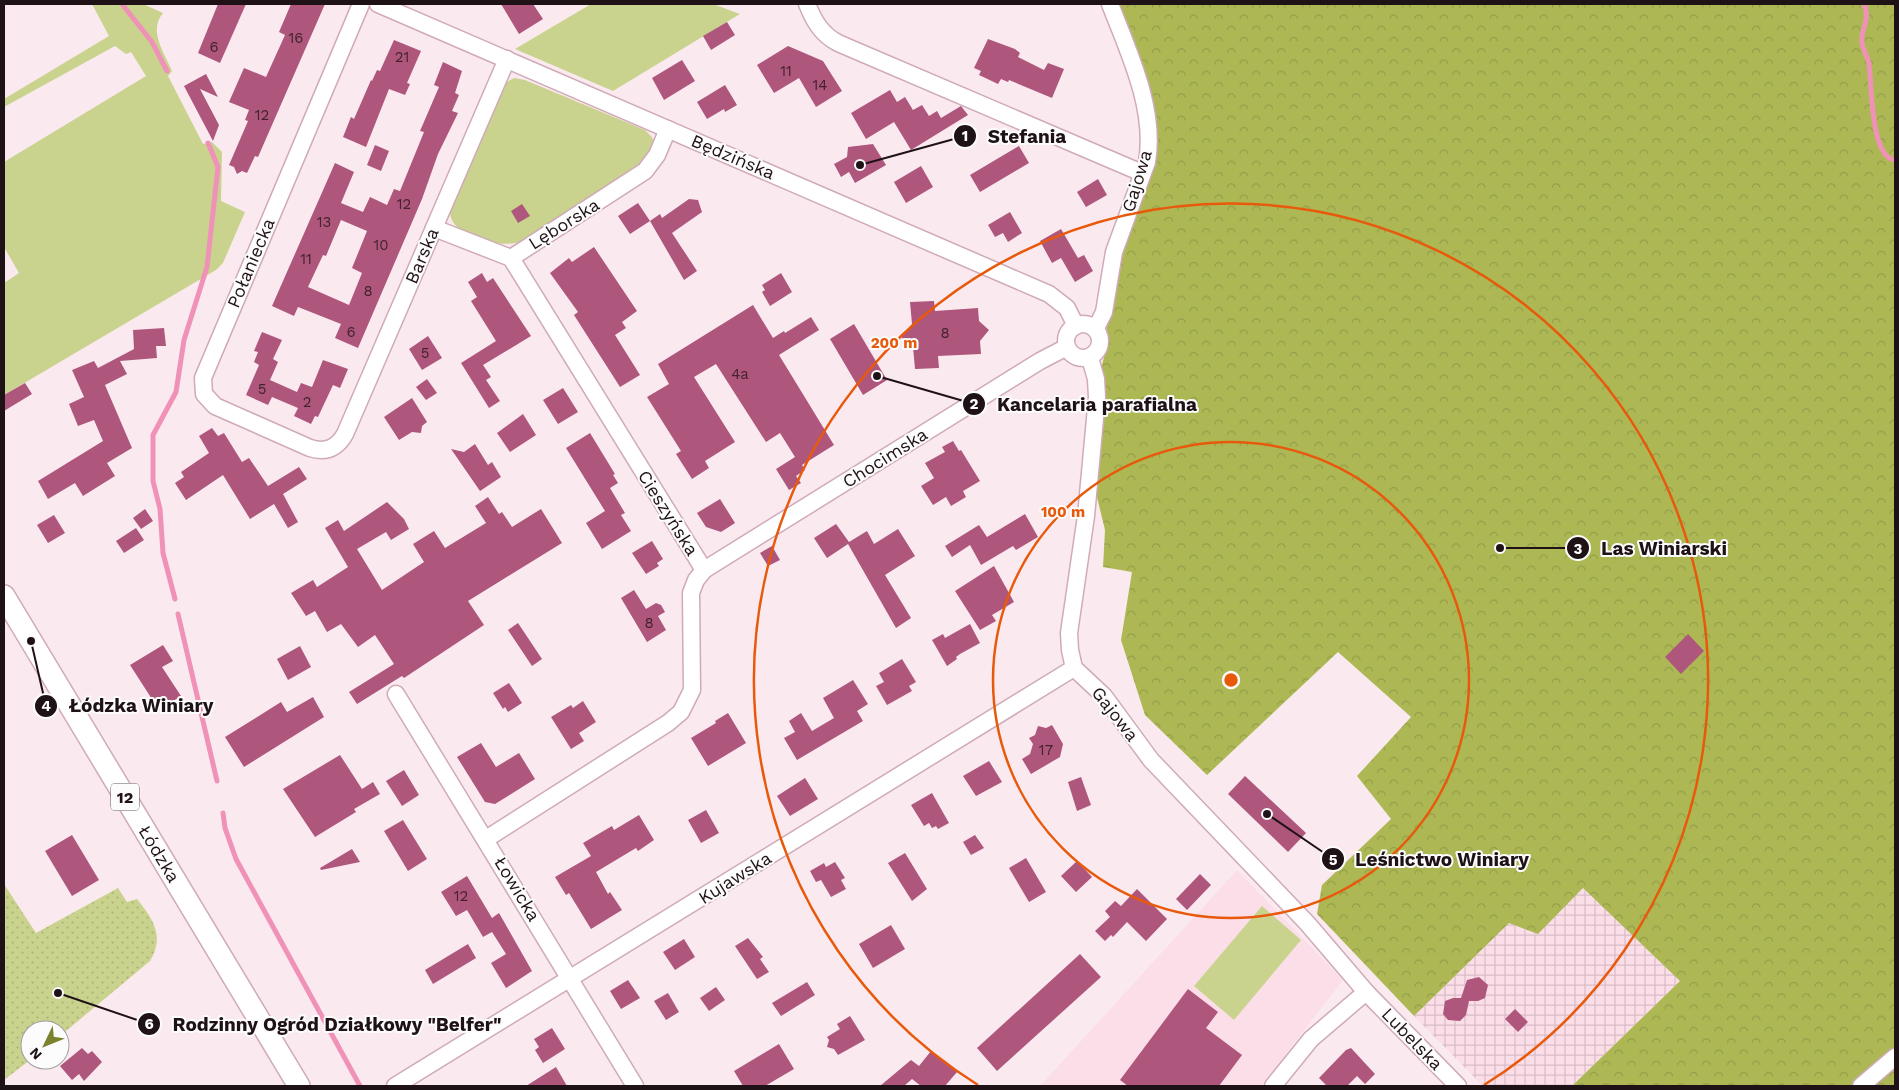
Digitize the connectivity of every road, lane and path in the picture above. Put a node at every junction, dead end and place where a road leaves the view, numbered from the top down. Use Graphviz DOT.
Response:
graph roads {
  1 [pos="361,4"];
  2 [pos="378,4"];
  3 [pos="807,4"];
  4 [pos="1110,4"];
  5 [pos="507,60"];
  6 [pos="668,129"];
  7 [pos="1142,173"];
  8 [pos="434,228"];
  9 [pos="511,258"];
  10 [pos="1076,326"];
  11 [pos="1096,328"];
  12 [pos="1067,347"];
  13 [pos="1090,358"];
  14 [pos="331,449"];
  15 [pos="704,570"];
  16 [pos="4,596"];
  17 [pos="1074,668"];
  18 [pos="396,694"];
  19 [pos="486,839"];
  20 [pos="571,979"];
  21 [pos="1366,992"];
  22 [pos="1895,1057"];
  23 [pos="299,1086"];
  24 [pos="395,1086"];
  25 [pos="635,1086"];
  26 [pos="1273,1086"];
  27 [pos="1458,1086"];
  28 [pos="1861,1086"];
  1 -- 14 [label="street, Połaniecka"];
  2 -- 5 [label="street, Będzińska"];
  3 -- 7 [label="street"];
  4 -- 7 [label="street, Gajowa"];
  5 -- 6 [label="street, Będzińska"];
  5 -- 8 [label="street, Barska"];
  6 -- 9 [label="street, Lęborska"];
  6 -- 10 [label="street, Będzińska"];
  7 -- 11 [label="street, Gajowa"];
  8 -- 9 [label="street, Lęborska"];
  8 -- 14 [label="street, Barska"];
  9 -- 15 [label="street, Cieszyńska"];
  10 -- 11 [label="street"];
  10 -- 12 [label="street"];
  11 -- 13 [label="street"];
  12 -- 13 [label="street"];
  12 -- 15 [label="street, Chocimska"];
  13 -- 17 [label="street"];
  15 -- 19 [label="street, Cieszyńska"];
  16 -- 23 [label="main road, Łódzka / 12"];
  17 -- 20 [label="street, Kujawska"];
  17 -- 21 [label="street, Gajowa"];
  18 -- 19 [label="street, Łowicka"];
  19 -- 20 [label="street, Łowicka"];
  20 -- 24 [label="street, Kujawska"];
  20 -- 25 [label="street, Łowicka"];
  21 -- 26 [label="street"];
  21 -- 27 [label="street, Lubelska"];
  22 -- 28 [label="street"];
}
